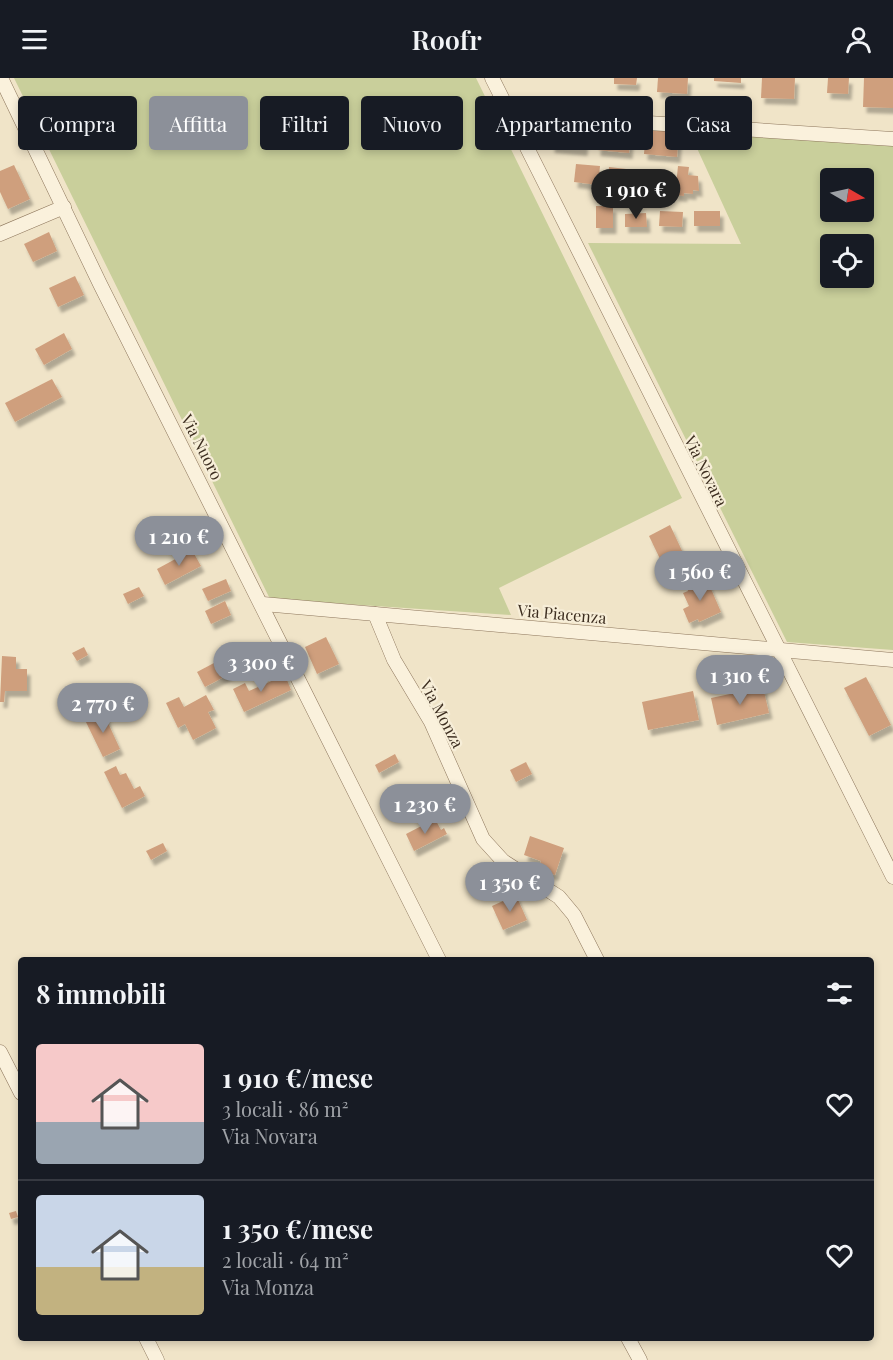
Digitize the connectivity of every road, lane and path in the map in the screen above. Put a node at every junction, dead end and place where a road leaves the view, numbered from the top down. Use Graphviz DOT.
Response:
graph roads {
  1 [pos="1,78"];
  2 [pos="492,78"];
  3 [pos="501,96"];
  4 [pos="653,123"];
  5 [pos="893,139"];
  6 [pos="528,150"];
  7 [pos="64,207"];
  8 [pos="0,234"];
  9 [pos="263,604"];
  10 [pos="375,614"];
  11 [pos="778,651"];
  12 [pos="893,660"];
  13 [pos="893,877"];
  14 [pos="438,957"];
  15 [pos="595,957"];
  16 [pos="0,1052"];
  17 [pos="18,1087"];
  18 [pos="148,1341"];
  19 [pos="630,1341"];
  20 [pos="157,1360"];
  21 [pos="640,1360"];
  1 -- 7 [label="street, Via Nuoro"];
  2 -- 3 [label="street, Via Novara"];
  4 -- 5 [label="street"];
  6 -- 11 [label="street, Via Novara"];
  7 -- 8 [label="street"];
  7 -- 9 [label="street, Via Nuoro"];
  9 -- 10 [label="street, Via Piacenza"];
  9 -- 14 [label="street, Via Nuoro"];
  10 -- 11 [label="street, Via Piacenza"];
  10 -- 15 [label="street, Via Monza"];
  11 -- 12 [label="street, Via Piacenza"];
  11 -- 13 [label="street, Via Novara"];
  16 -- 17 [label="street"];
  18 -- 20 [label="street"];
  19 -- 21 [label="street"];
}
